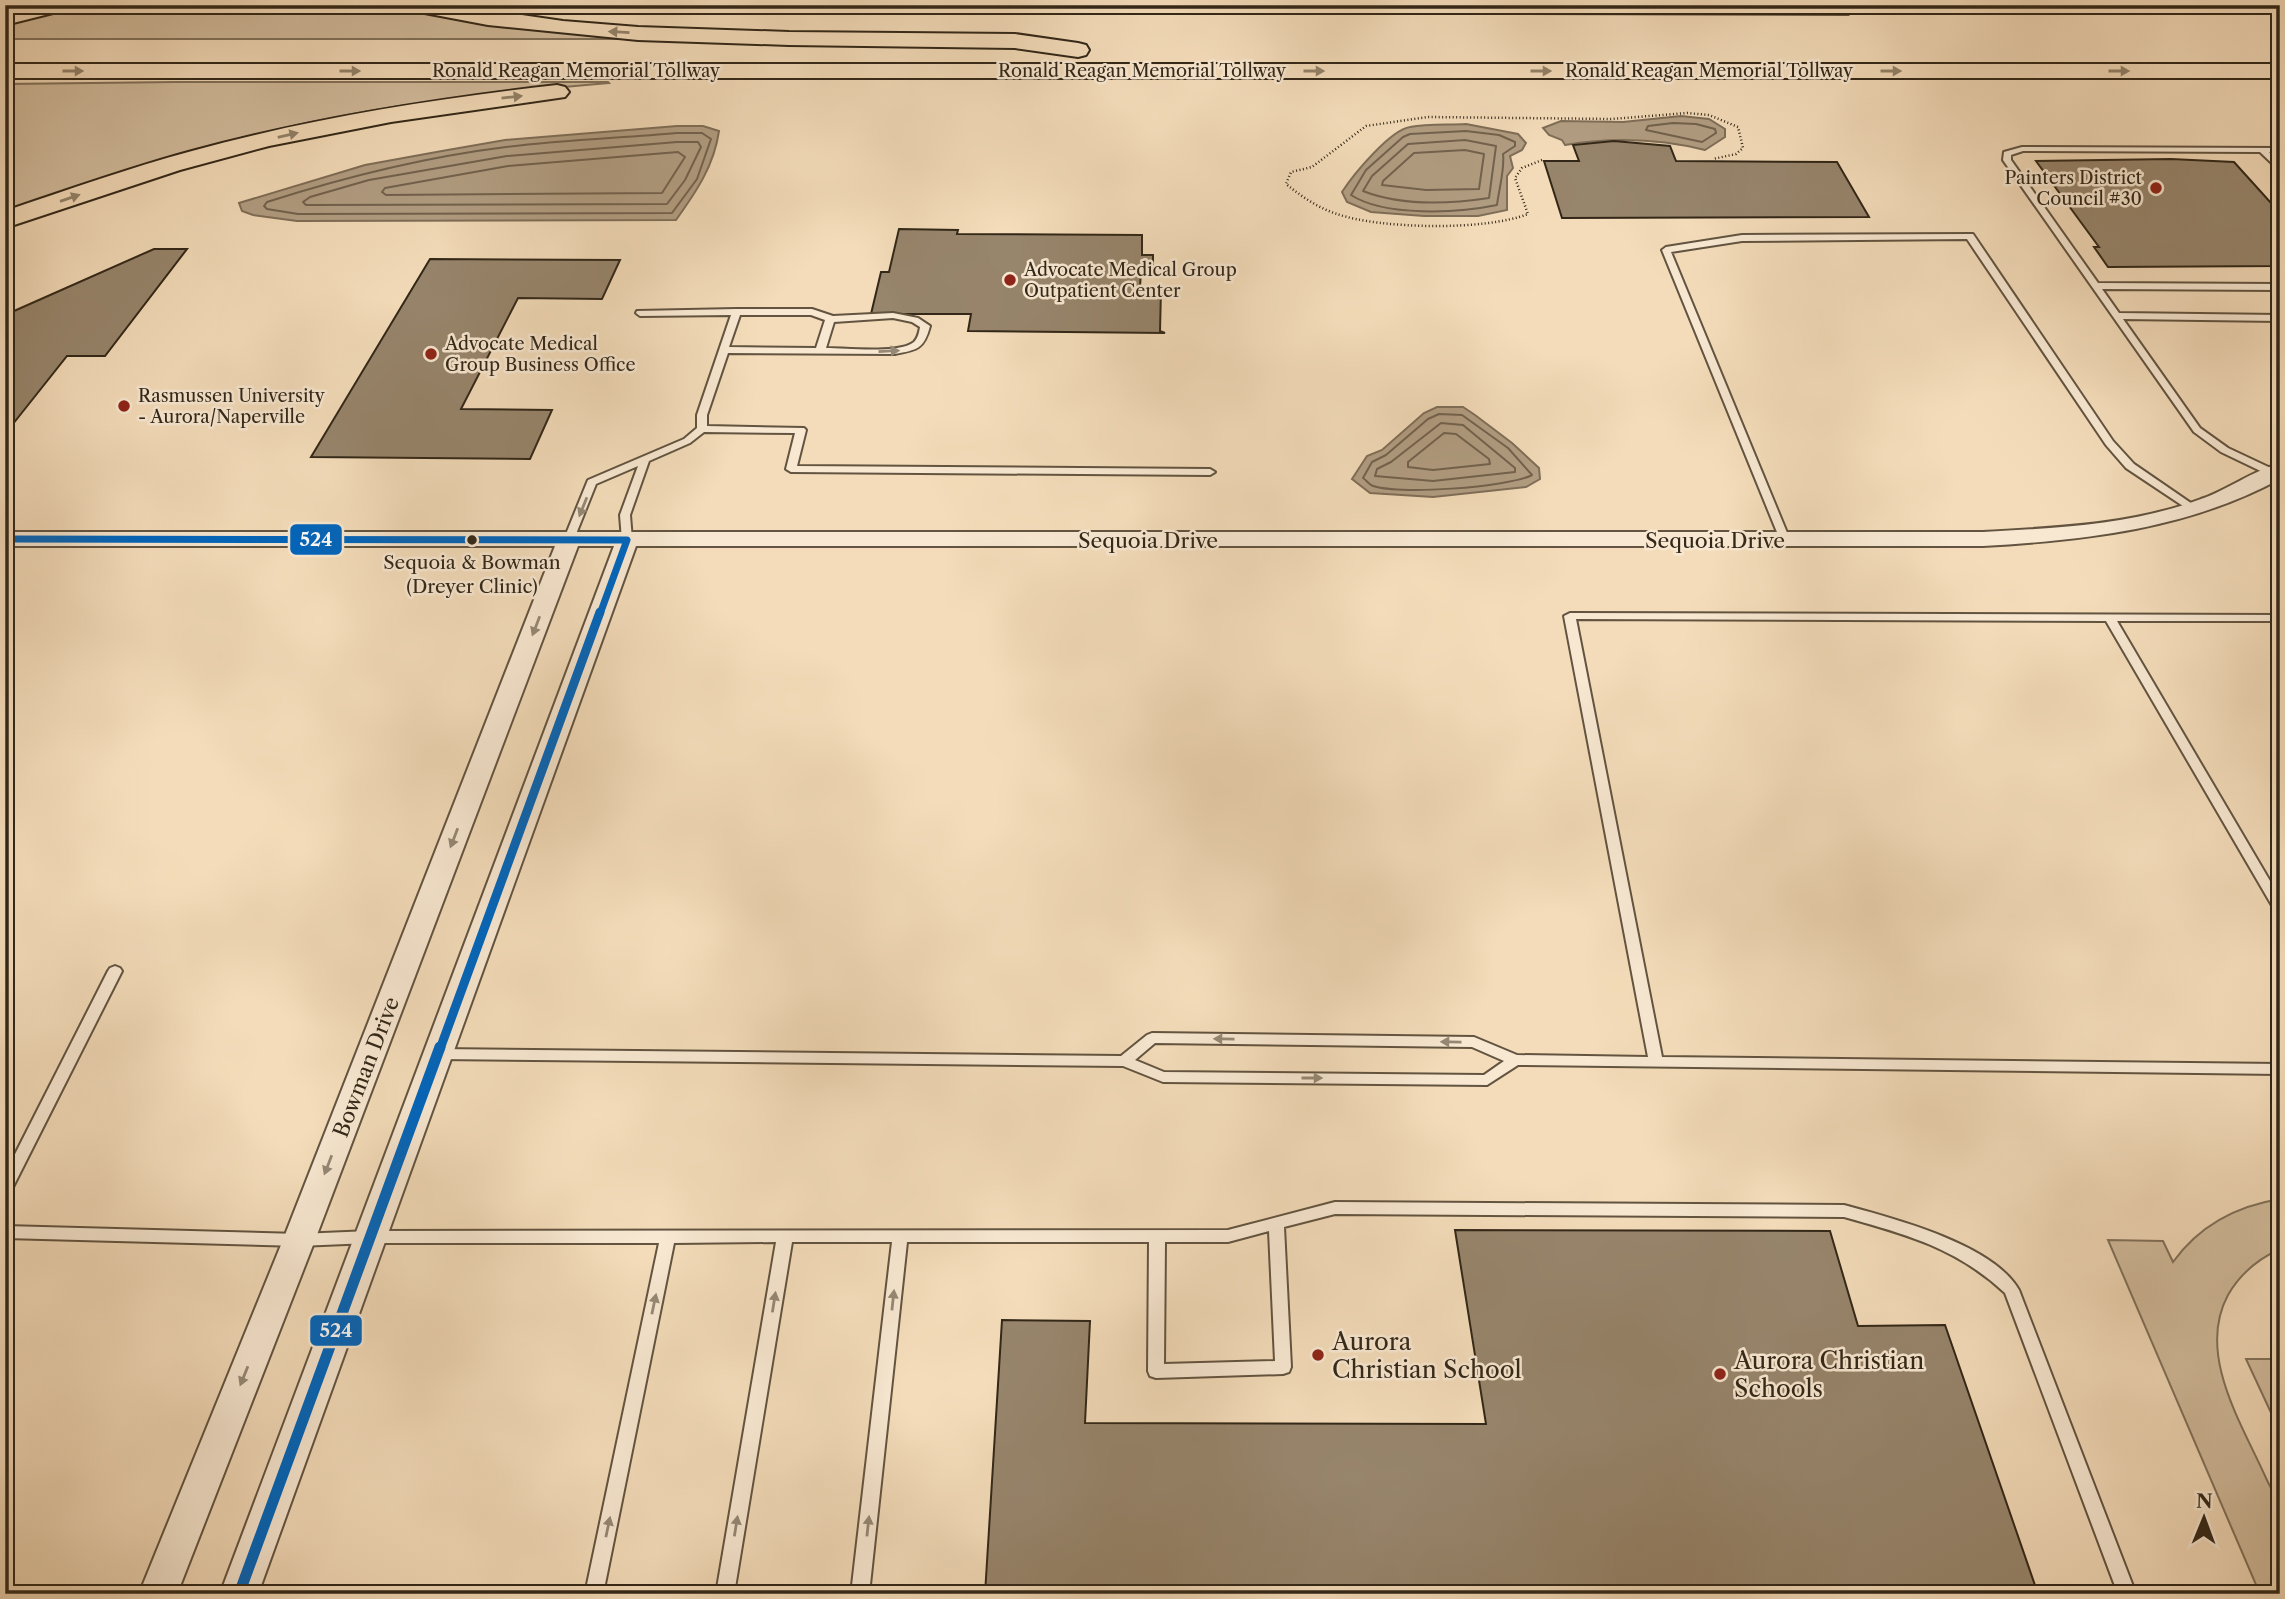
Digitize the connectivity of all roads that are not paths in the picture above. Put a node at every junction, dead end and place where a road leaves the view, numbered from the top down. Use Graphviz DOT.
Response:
graph roads {
  1 [pos="57,5"];
  2 [pos="414,5"];
  3 [pos="1502,5"];
  4 [pos="1843,5"];
  5 [pos="1681,8"];
  6 [pos="5,19"];
  7 [pos="5,50"];
  8 [pos="1078,50"];
  9 [pos="2280,50"];
  10 [pos="5,71"];
  11 [pos="1147,71"];
  12 [pos="2280,71"];
  13 [pos="2262,150"];
  14 [pos="2280,150"];
  15 [pos="2280,169"];
  16 [pos="5,220"];
  17 [pos="2096,286"];
  18 [pos="2280,287"];
  19 [pos="736,312"];
  20 [pos="640,313"];
  21 [pos="2117,316"];
  22 [pos="2280,318"];
  23 [pos="830,319"];
  24 [pos="723,350"];
  25 [pos="820,351"];
  26 [pos="702,429"];
  27 [pos="645,459"];
  28 [pos="1210,472"];
  29 [pos="2277,472"];
  30 [pos="2196,510"];
  31 [pos="5,539"];
  32 [pos="569,539"];
  33 [pos="627,540"];
  34 [pos="1785,540"];
  35 [pos="2110,618"];
  36 [pos="2280,618"];
  37 [pos="2280,909"];
  38 [pos="115,971"];
  39 [pos="438,1054"];
  40 [pos="1516,1060"];
  41 [pos="1124,1061"];
  42 [pos="1656,1062"];
  43 [pos="2280,1069"];
  44 [pos="5,1189"];
  45 [pos="1276,1223"];
  46 [pos="5,1232"];
  47 [pos="900,1236"];
  48 [pos="1157,1236"];
  49 [pos="370,1237"];
  50 [pos="668,1237"];
  51 [pos="785,1237"];
  52 [pos="299,1240"];
  53 [pos="158,1594"];
  54 [pos="239,1594"];
  55 [pos="594,1594"];
  56 [pos="725,1594"];
  57 [pos="860,1594"];
  58 [pos="2127,1594"];
  1 -- 6 [label="highway"];
  8 -- 2 [label="highway, one-way"];
  3 -- 5 [label="lane"];
  4 -- 5 [label="lane"];
  7 -- 8 [label="highway, Ronald Reagan Memorial Tollway"];
  8 -- 9 [label="highway, Ronald Reagan Memorial Tollway"];
  10 -- 11 [label="highway, Ronald Reagan Memorial Tollway, one-way"];
  11 -- 12 [label="highway, Ronald Reagan Memorial Tollway, one-way"];
  16 -- 11 [label="highway, one-way"];
  13 -- 14 [label="lane"];
  13 -- 15 [label="lane"];
  13 -- 17 [label="lane"];
  17 -- 18 [label="lane"];
  17 -- 21 [label="lane"];
  19 -- 20 [label="lane"];
  19 -- 23 [label="lane"];
  19 -- 24 [label="lane"];
  21 -- 22 [label="lane"];
  21 -- 29 [label="lane"];
  23 -- 25 [label="lane"];
  25 -- 23 [label="lane, one-way"];
  24 -- 25 [label="lane"];
  24 -- 26 [label="lane"];
  26 -- 27 [label="lane"];
  26 -- 28 [label="lane"];
  27 -- 32 [label="lane, one-way"];
  27 -- 33 [label="lane"];
  29 -- 30 [label="street, Sequoia Drive"];
  30 -- 34 [label="street, Sequoia Drive"];
  30 -- 34 [label="lane"];
  31 -- 32 [label="street, Sequoia Drive"];
  32 -- 33 [label="street, Sequoia Drive"];
  32 -- 52 [label="street, Bowman Drive, one-way"];
  33 -- 34 [label="street, Sequoia Drive"];
  33 -- 39 [label="street"];
  35 -- 36 [label="lane"];
  35 -- 37 [label="lane"];
  35 -- 42 [label="lane"];
  38 -- 44 [label="lane"];
  39 -- 41 [label="lane"];
  39 -- 49 [label="street"];
  41 -- 40 [label="lane, one-way"];
  40 -- 41 [label="lane, one-way"];
  40 -- 42 [label="lane"];
  42 -- 43 [label="lane"];
  45 -- 48 [label="lane"];
  45 -- 48 [label="lane"];
  45 -- 58 [label="lane"];
  46 -- 52 [label="lane"];
  47 -- 48 [label="lane"];
  47 -- 51 [label="lane"];
  57 -- 47 [label="lane, one-way"];
  49 -- 50 [label="lane"];
  49 -- 52 [label="lane"];
  49 -- 54 [label="street"];
  50 -- 51 [label="lane"];
  55 -- 50 [label="lane, one-way"];
  56 -- 51 [label="lane, one-way"];
  52 -- 53 [label="street, Bowman Drive, one-way"];
}
